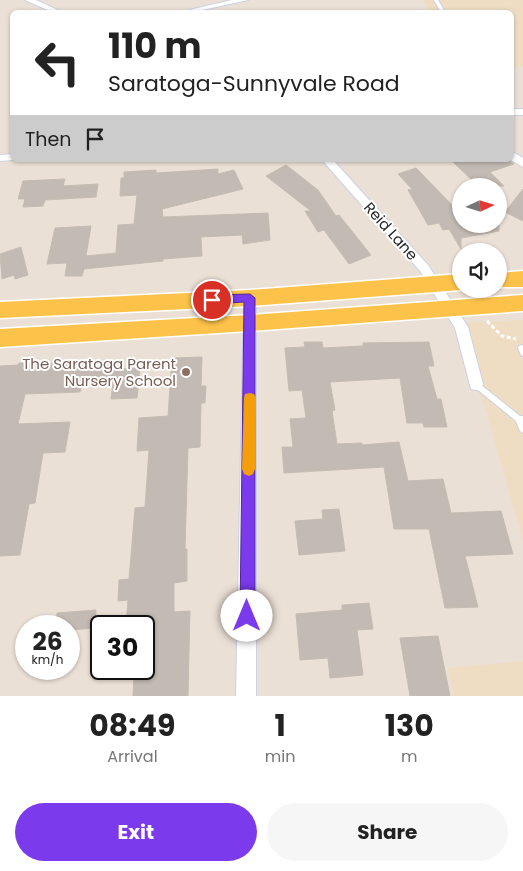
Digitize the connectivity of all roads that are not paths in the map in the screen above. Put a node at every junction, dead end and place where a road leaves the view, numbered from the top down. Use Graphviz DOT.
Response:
graph roads {
  1 [pos="29,0"];
  2 [pos="244,0"];
  3 [pos="192,9"];
  4 [pos="53,10"];
  5 [pos="329,162"];
  6 [pos="523,279"];
  7 [pos="507,280"];
  8 [pos="452,283"];
  9 [pos="434,284"];
  10 [pos="250,298"];
  11 [pos="523,303"];
  12 [pos="448,307"];
  13 [pos="0,310"];
  14 [pos="249,323"];
  15 [pos="0,338"];
  16 [pos="523,348"];
  17 [pos="523,354"];
  18 [pos="476,384"];
  19 [pos="521,419"];
  20 [pos="523,429"];
  21 [pos="246,696"];
  1 -- 4 [label="street"];
  2 -- 3 [label="street"];
  5 -- 9 [label="street, Reid Lane"];
  6 -- 7 [label="main road"];
  8 -- 9 [label="main road"];
  9 -- 10 [label="main road"];
  9 -- 12 [label="street, Reid Lane"];
  10 -- 13 [label="main road"];
  10 -- 14 [label="street"];
  11 -- 12 [label="main road"];
  12 -- 14 [label="main road"];
  12 -- 18 [label="street, Reid Lane"];
  14 -- 15 [label="main road"];
  14 -- 21 [label="street"];
  16 -- 17 [label="lane"];
  18 -- 19 [label="lane"];
  19 -- 20 [label="lane"];
}
